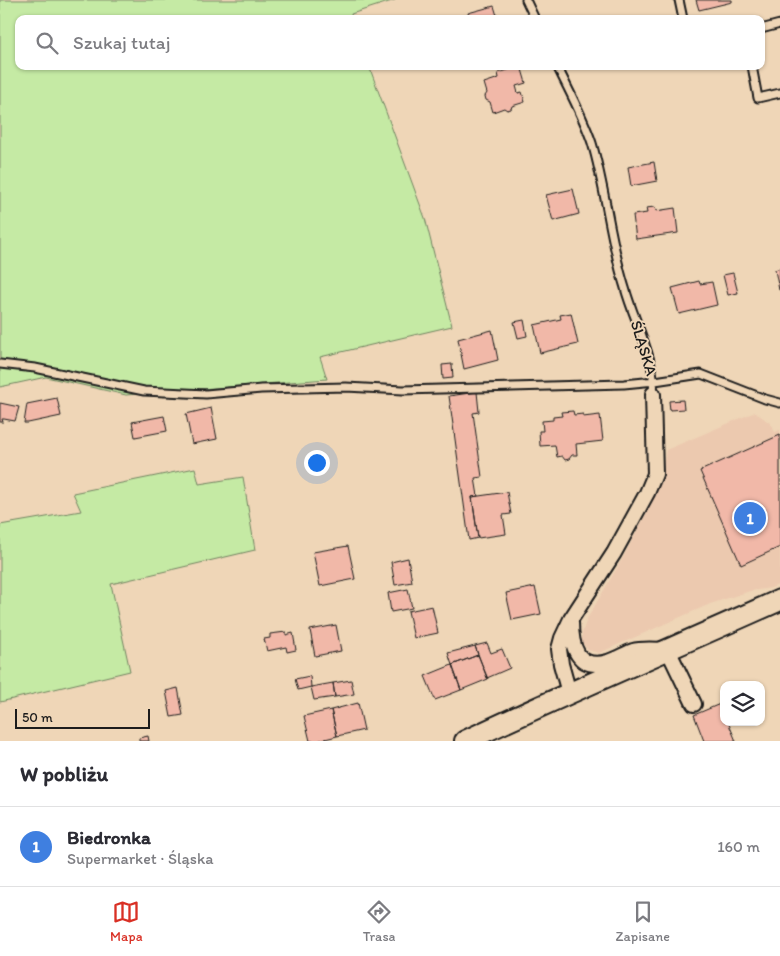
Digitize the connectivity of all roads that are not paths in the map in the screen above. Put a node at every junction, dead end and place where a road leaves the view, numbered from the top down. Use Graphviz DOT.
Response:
graph roads {
  1 [pos="526,0"];
  2 [pos="678,0"];
  3 [pos="533,15"];
  4 [pos="682,15"];
  5 [pos="780,24"];
  6 [pos="765,28"];
  7 [pos="559,70"];
  8 [pos="753,70"];
  9 [pos="780,93"];
  10 [pos="0,364"];
  11 [pos="654,388"];
  12 [pos="780,403"];
  13 [pos="780,600"];
  14 [pos="572,619"];
  15 [pos="668,650"];
  16 [pos="569,693"];
  17 [pos="694,704"];
  18 [pos="465,741"];
  1 -- 3 [label="lane"];
  2 -- 4 [label="lane"];
  5 -- 6 [label="lane"];
  7 -- 11 [label="lane, ŚLĄSKA"];
  8 -- 9 [label="lane"];
  10 -- 11 [label="lane"];
  11 -- 12 [label="lane"];
  11 -- 14 [label="street, ŚLĄSKA"];
  13 -- 15 [label="main road"];
  14 -- 15 [label="street"];
  14 -- 16 [label="street, ŚLĄSKA"];
  15 -- 16 [label="main road"];
  15 -- 17 [label="street"];
  16 -- 18 [label="main road"];
}
